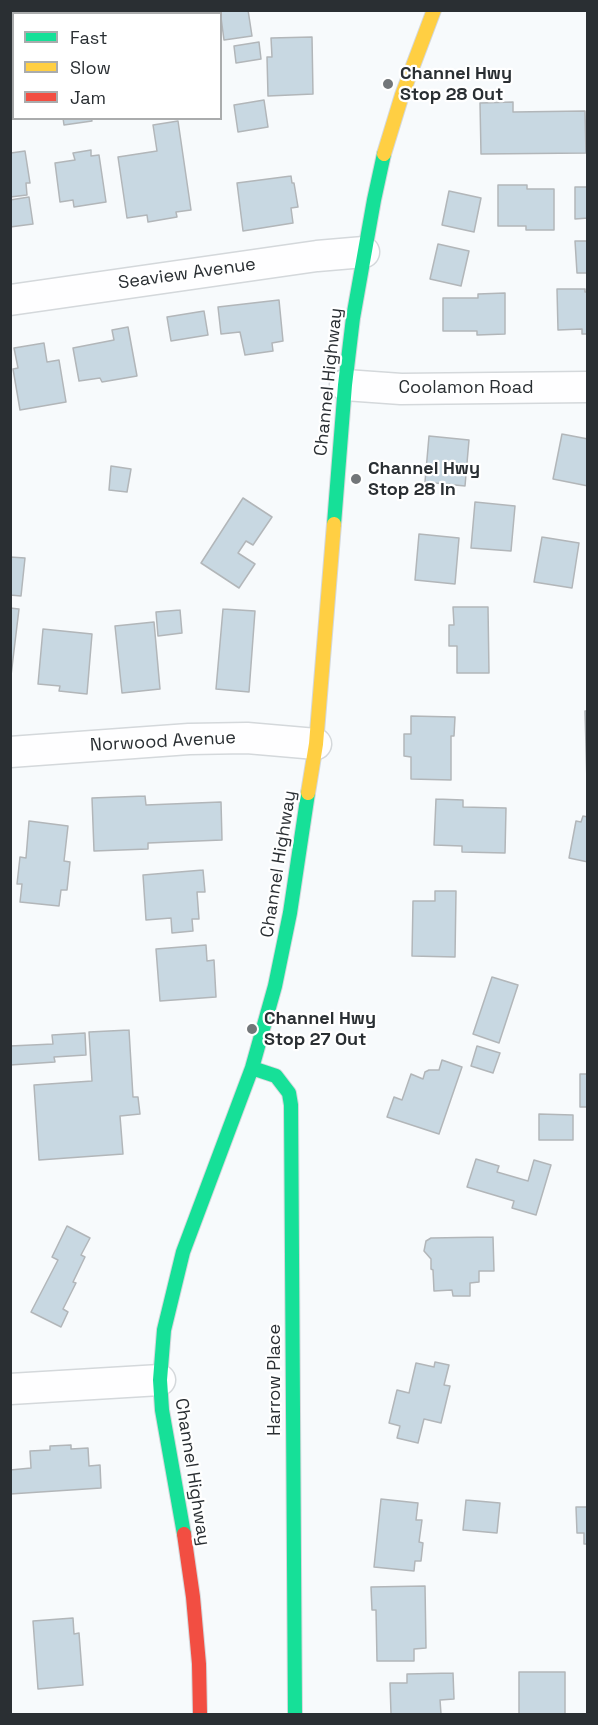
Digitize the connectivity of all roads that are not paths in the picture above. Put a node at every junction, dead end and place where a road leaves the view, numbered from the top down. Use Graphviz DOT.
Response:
graph roads {
  1 [pos="435,10"];
  2 [pos="364,252"];
  3 [pos="10,300"];
  4 [pos="345,385"];
  5 [pos="588,387"];
  6 [pos="316,744"];
  7 [pos="10,752"];
  8 [pos="252,1068"];
  9 [pos="160,1380"];
  10 [pos="10,1389"];
  11 [pos="200,1714"];
  12 [pos="295,1714"];
  1 -- 2 [label="main road, Channel Highway"];
  2 -- 3 [label="street, Seaview Avenue"];
  2 -- 4 [label="main road, Channel Highway"];
  4 -- 5 [label="street, Coolamon Road"];
  4 -- 6 [label="main road, Channel Highway"];
  6 -- 7 [label="street, Norwood Avenue"];
  6 -- 8 [label="main road, Channel Highway"];
  8 -- 9 [label="main road, Channel Highway"];
  8 -- 12 [label="main road, Harrow Place"];
  9 -- 10 [label="street"];
  9 -- 11 [label="main road, Channel Highway"];
}
